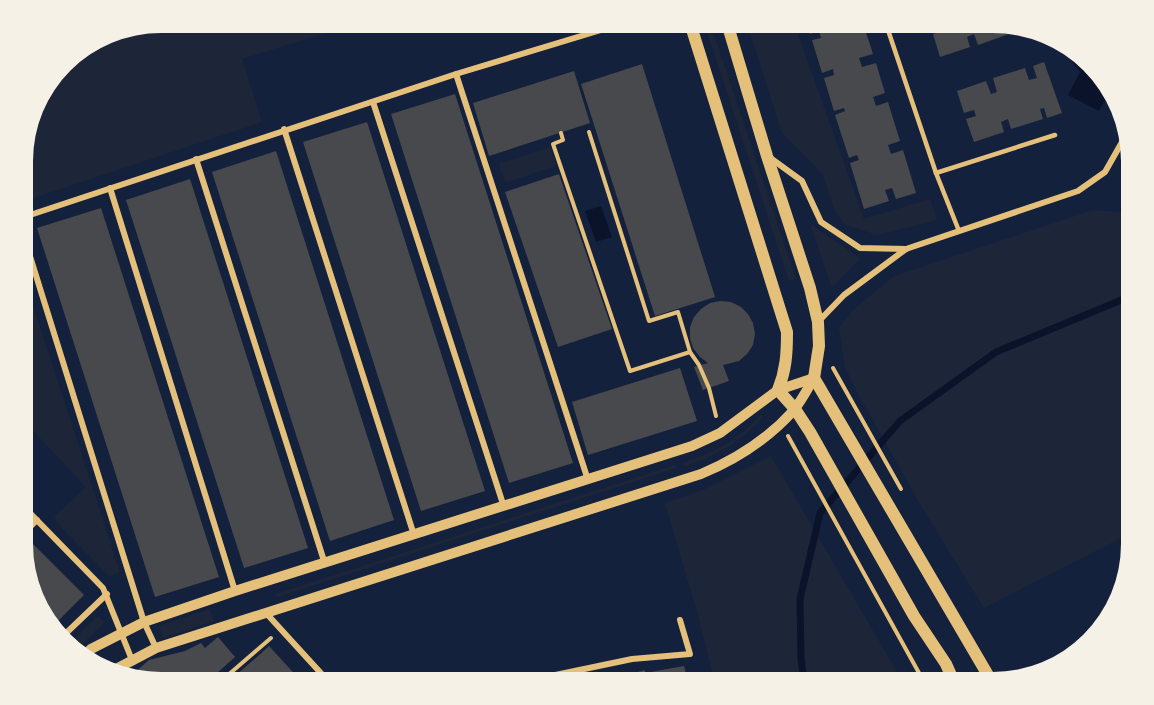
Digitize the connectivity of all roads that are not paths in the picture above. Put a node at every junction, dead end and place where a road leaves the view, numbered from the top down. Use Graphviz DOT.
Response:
graph roads {
  1 [pos="588,33"];
  2 [pos="693,33"];
  3 [pos="729,33"];
  4 [pos="889,33"];
  5 [pos="456,74"];
  6 [pos="373,102"];
  7 [pos="284,129"];
  8 [pos="1055,135"];
  9 [pos="1120,145"];
  10 [pos="767,156"];
  11 [pos="196,159"];
  12 [pos="936,173"];
  13 [pos="110,188"];
  14 [pos="33,214"];
  15 [pos="958,231"];
  16 [pos="906,249"];
  17 [pos="33,266"];
  18 [pos="818,322"];
  19 [pos="814,378"];
  20 [pos="778,390"];
  21 [pos="795,409"];
  22 [pos="588,480"];
  23 [pos="504,507"];
  24 [pos="33,516"];
  25 [pos="37,520"];
  26 [pos="33,524"];
  27 [pos="414,536"];
  28 [pos="324,564"];
  29 [pos="236,591"];
  30 [pos="107,594"];
  31 [pos="266,613"];
  32 [pos="680,620"];
  33 [pos="144,622"];
  34 [pos="67,632"];
  35 [pos="120,633"];
  36 [pos="156,648"];
  37 [pos="89,650"];
  38 [pos="132,660"];
  39 [pos="122,666"];
  40 [pos="319,672"];
  41 [pos="570,672"];
  42 [pos="950,672"];
  43 [pos="986,672"];
  1 -- 5 [label="street"];
  2 -- 20 [label="main road"];
  3 -- 10 [label="main road"];
  4 -- 12 [label="lane"];
  5 -- 6 [label="street"];
  5 -- 22 [label="street"];
  6 -- 7 [label="street"];
  6 -- 23 [label="street"];
  7 -- 11 [label="street"];
  7 -- 27 [label="street"];
  8 -- 12 [label="lane"];
  9 -- 15 [label="street"];
  10 -- 16 [label="street"];
  10 -- 18 [label="main road"];
  11 -- 13 [label="street"];
  11 -- 28 [label="street"];
  12 -- 15 [label="lane"];
  13 -- 14 [label="street"];
  13 -- 29 [label="street"];
  15 -- 16 [label="street"];
  16 -- 18 [label="street"];
  17 -- 33 [label="street"];
  18 -- 19 [label="main road"];
  19 -- 20 [label="street"];
  19 -- 21 [label="street"];
  19 -- 43 [label="main road"];
  20 -- 21 [label="main road"];
  20 -- 22 [label="street"];
  21 -- 31 [label="street"];
  21 -- 42 [label="main road"];
  22 -- 23 [label="street"];
  23 -- 27 [label="street"];
  24 -- 25 [label="street"];
  25 -- 26 [label="street"];
  25 -- 30 [label="street"];
  27 -- 28 [label="street"];
  28 -- 29 [label="street"];
  29 -- 33 [label="street"];
  30 -- 34 [label="street"];
  30 -- 35 [label="street"];
  31 -- 36 [label="street"];
  31 -- 40 [label="street"];
  32 -- 41 [label="street"];
  33 -- 35 [label="street"];
  33 -- 36 [label="street"];
  35 -- 37 [label="street"];
  35 -- 38 [label="street"];
  36 -- 38 [label="street"];
  38 -- 39 [label="street"];
}
